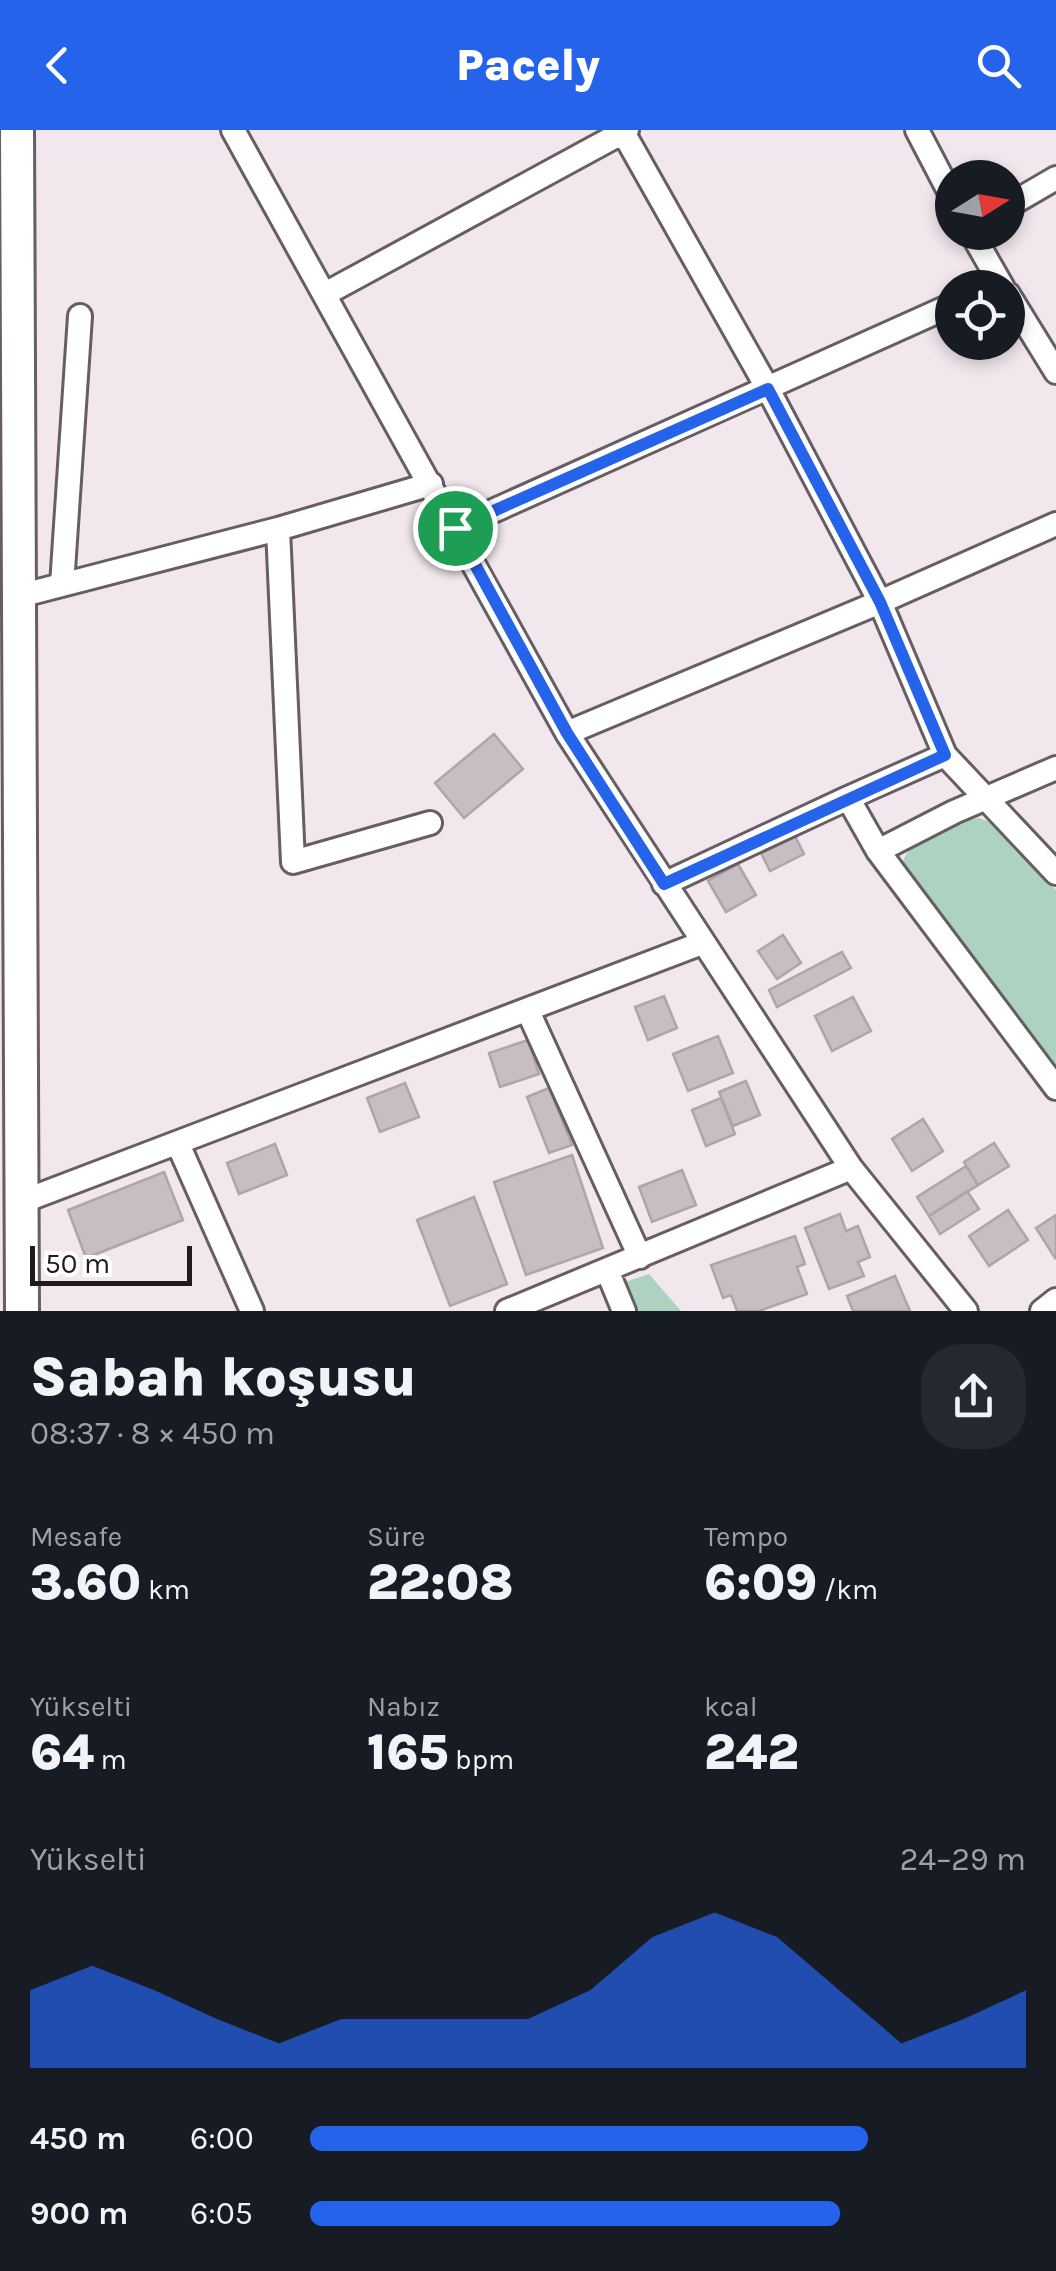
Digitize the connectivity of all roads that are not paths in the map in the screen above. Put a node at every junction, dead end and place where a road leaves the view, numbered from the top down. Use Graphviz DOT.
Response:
graph roads {
  1 [pos="17,130"];
  2 [pos="918,130"];
  3 [pos="625,131"];
  4 [pos="240,132"];
  5 [pos="935,164"];
  6 [pos="1056,178"];
  7 [pos="1025,196"];
  8 [pos="325,294"];
  9 [pos="935,313"];
  10 [pos="80,316"];
  11 [pos="1025,326"];
  12 [pos="1056,372"];
  13 [pos="768,389"];
  14 [pos="430,484"];
  15 [pos="1056,524"];
  16 [pos="278,528"];
  17 [pos="455,528"];
  18 [pos="62,585"];
  19 [pos="19,596"];
  20 [pos="880,602"];
  21 [pos="567,733"];
  22 [pos="945,755"];
  23 [pos="1056,768"];
  24 [pos="848,798"];
  25 [pos="985,800"];
  26 [pos="430,822"];
  27 [pos="878,851"];
  28 [pos="1056,873"];
  29 [pos="664,884"];
  30 [pos="702,943"];
  31 [pos="528,1010"];
  32 [pos="1056,1088"];
  33 [pos="178,1144"];
  34 [pos="852,1168"];
  35 [pos="21,1202"];
  36 [pos="640,1256"];
  37 [pos="607,1270"];
  38 [pos="1056,1300"];
  39 [pos="22,1311"];
  40 [pos="252,1311"];
  41 [pos="508,1311"];
  42 [pos="624,1311"];
  43 [pos="966,1311"];
  44 [pos="1042,1311"];
  1 -- 19 [label="highway"];
  2 -- 5 [label="street"];
  3 -- 8 [label="street"];
  3 -- 13 [label="street"];
  4 -- 8 [label="street"];
  6 -- 7 [label="street"];
  8 -- 14 [label="street"];
  9 -- 13 [label="street"];
  10 -- 18 [label="street"];
  11 -- 12 [label="street"];
  13 -- 17 [label="street"];
  13 -- 20 [label="street"];
  14 -- 16 [label="street"];
  14 -- 17 [label="street"];
  15 -- 20 [label="street"];
  16 -- 18 [label="street"];
  16 -- 26 [label="street"];
  17 -- 21 [label="street"];
  18 -- 19 [label="street"];
  19 -- 35 [label="highway"];
  20 -- 21 [label="street"];
  20 -- 22 [label="street"];
  21 -- 29 [label="street"];
  22 -- 24 [label="street"];
  22 -- 25 [label="street"];
  23 -- 25 [label="street"];
  24 -- 27 [label="street"];
  24 -- 29 [label="street"];
  25 -- 27 [label="street"];
  25 -- 28 [label="street"];
  27 -- 32 [label="street"];
  29 -- 30 [label="street"];
  30 -- 31 [label="street"];
  30 -- 34 [label="street"];
  31 -- 33 [label="street"];
  31 -- 36 [label="street"];
  33 -- 35 [label="street"];
  33 -- 40 [label="street"];
  34 -- 36 [label="street"];
  34 -- 43 [label="street"];
  35 -- 39 [label="highway"];
  36 -- 37 [label="street"];
  37 -- 41 [label="street"];
  37 -- 42 [label="street"];
  38 -- 44 [label="street"];
}
